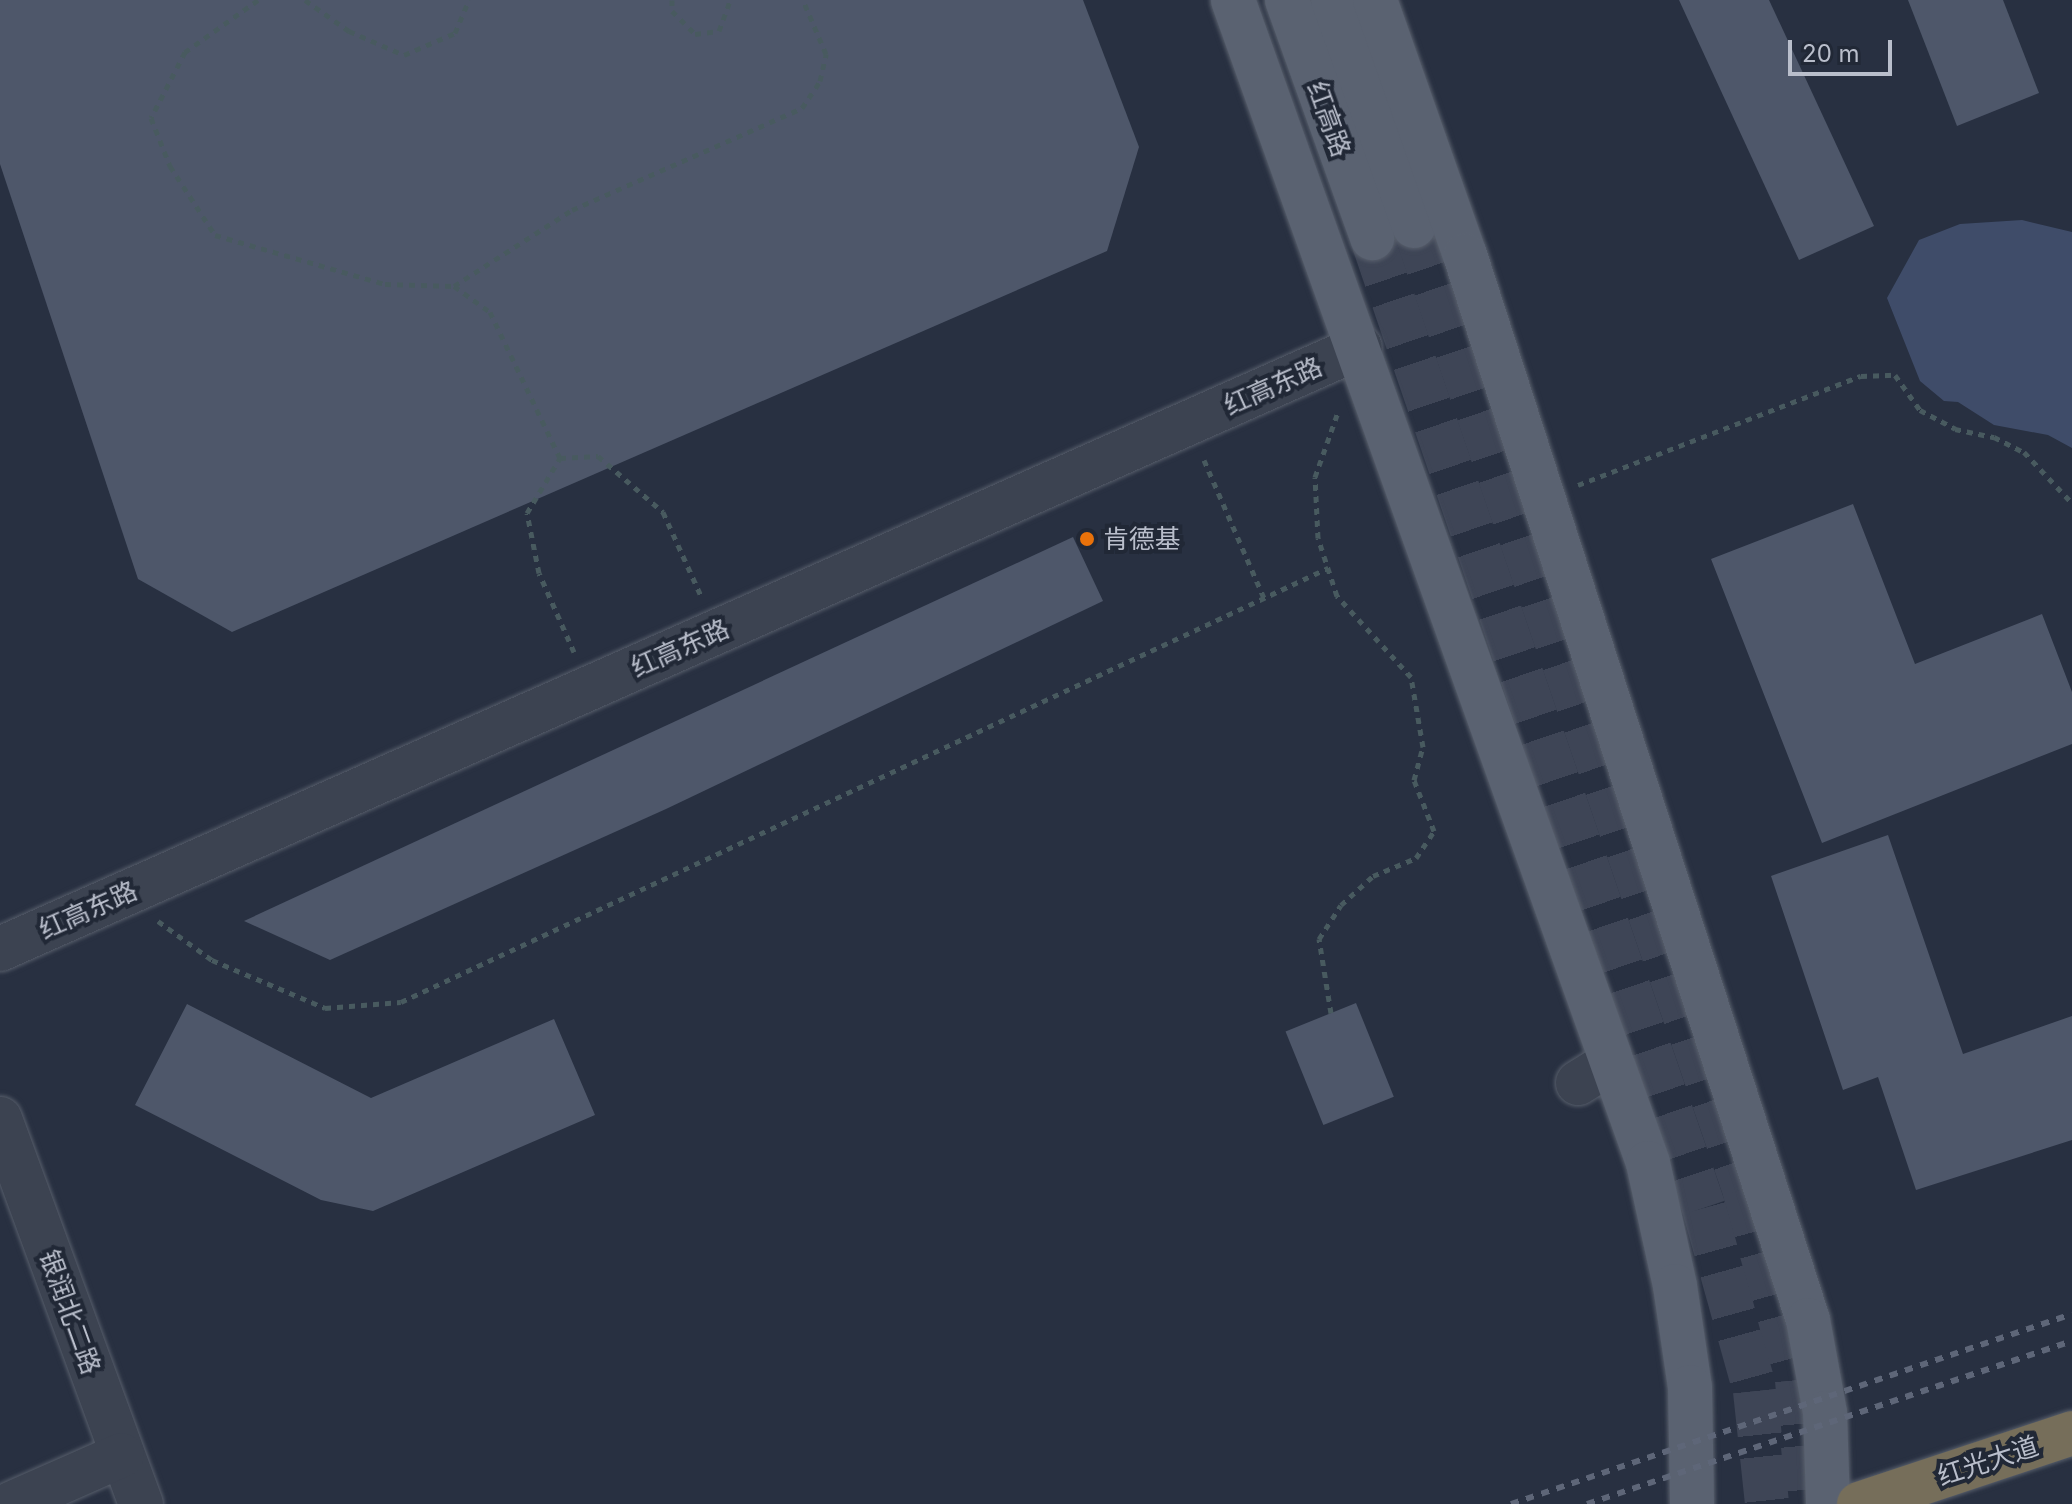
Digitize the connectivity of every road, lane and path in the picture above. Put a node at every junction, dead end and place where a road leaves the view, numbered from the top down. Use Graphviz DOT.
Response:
graph roads {
  1 [pos="258,0"];
  2 [pos="305,0"];
  3 [pos="469,0"];
  4 [pos="672,0"];
  5 [pos="730,0"];
  6 [pos="803,0"];
  7 [pos="1233,0"];
  8 [pos="1287,0"];
  9 [pos="1333,0"];
  10 [pos="1375,0"];
  11 [pos="1414,226"];
  12 [pos="1372,238"];
  13 [pos="454,286"];
  14 [pos="1360,347"];
  15 [pos="1340,405"];
  16 [pos="1188,423"];
  17 [pos="560,458"];
  18 [pos="1544,499"];
  19 [pos="2072,503"];
  20 [pos="1328,568"];
  21 [pos="1264,598"];
  22 [pos="718,632"];
  23 [pos="590,688"];
  24 [pos="122,895"];
  25 [pos="0,949"];
  26 [pos="1331,1013"];
  27 [pos="0,1119"];
  28 [pos="2072,1433"];
  29 [pos="122,1455"];
  30 [pos="11,1504"];
  31 [pos="141,1504"];
  32 [pos="1692,1504"];
  33 [pos="1828,1504"];
  34 [pos="1859,1504"];
  1 -- 13 [label="path"];
  2 -- 3 [label="path"];
  4 -- 5 [label="path"];
  6 -- 13 [label="path"];
  7 -- 14 [label="main road"];
  8 -- 12 [label="main road, 红高路"];
  9 -- 11 [label="main road, 红高路"];
  10 -- 18 [label="main road"];
  13 -- 17 [label="path"];
  14 -- 16 [label="street, 红高东路"];
  14 -- 32 [label="main road"];
  15 -- 20 [label="path"];
  16 -- 21 [label="path"];
  16 -- 22 [label="street, 红高东路"];
  17 -- 22 [label="path"];
  17 -- 23 [label="path"];
  18 -- 19 [label="path"];
  18 -- 33 [label="main road"];
  20 -- 21 [label="path"];
  20 -- 26 [label="path"];
  21 -- 24 [label="path"];
  22 -- 23 [label="street, 红高东路"];
  23 -- 24 [label="street, 红高东路"];
  24 -- 25 [label="street, 红高东路"];
  27 -- 29 [label="street, 银润北二路"];
  28 -- 34 [label="highway, 红光大道"];
  29 -- 30 [label="street"];
  29 -- 31 [label="street, 银润北二路"];
}
